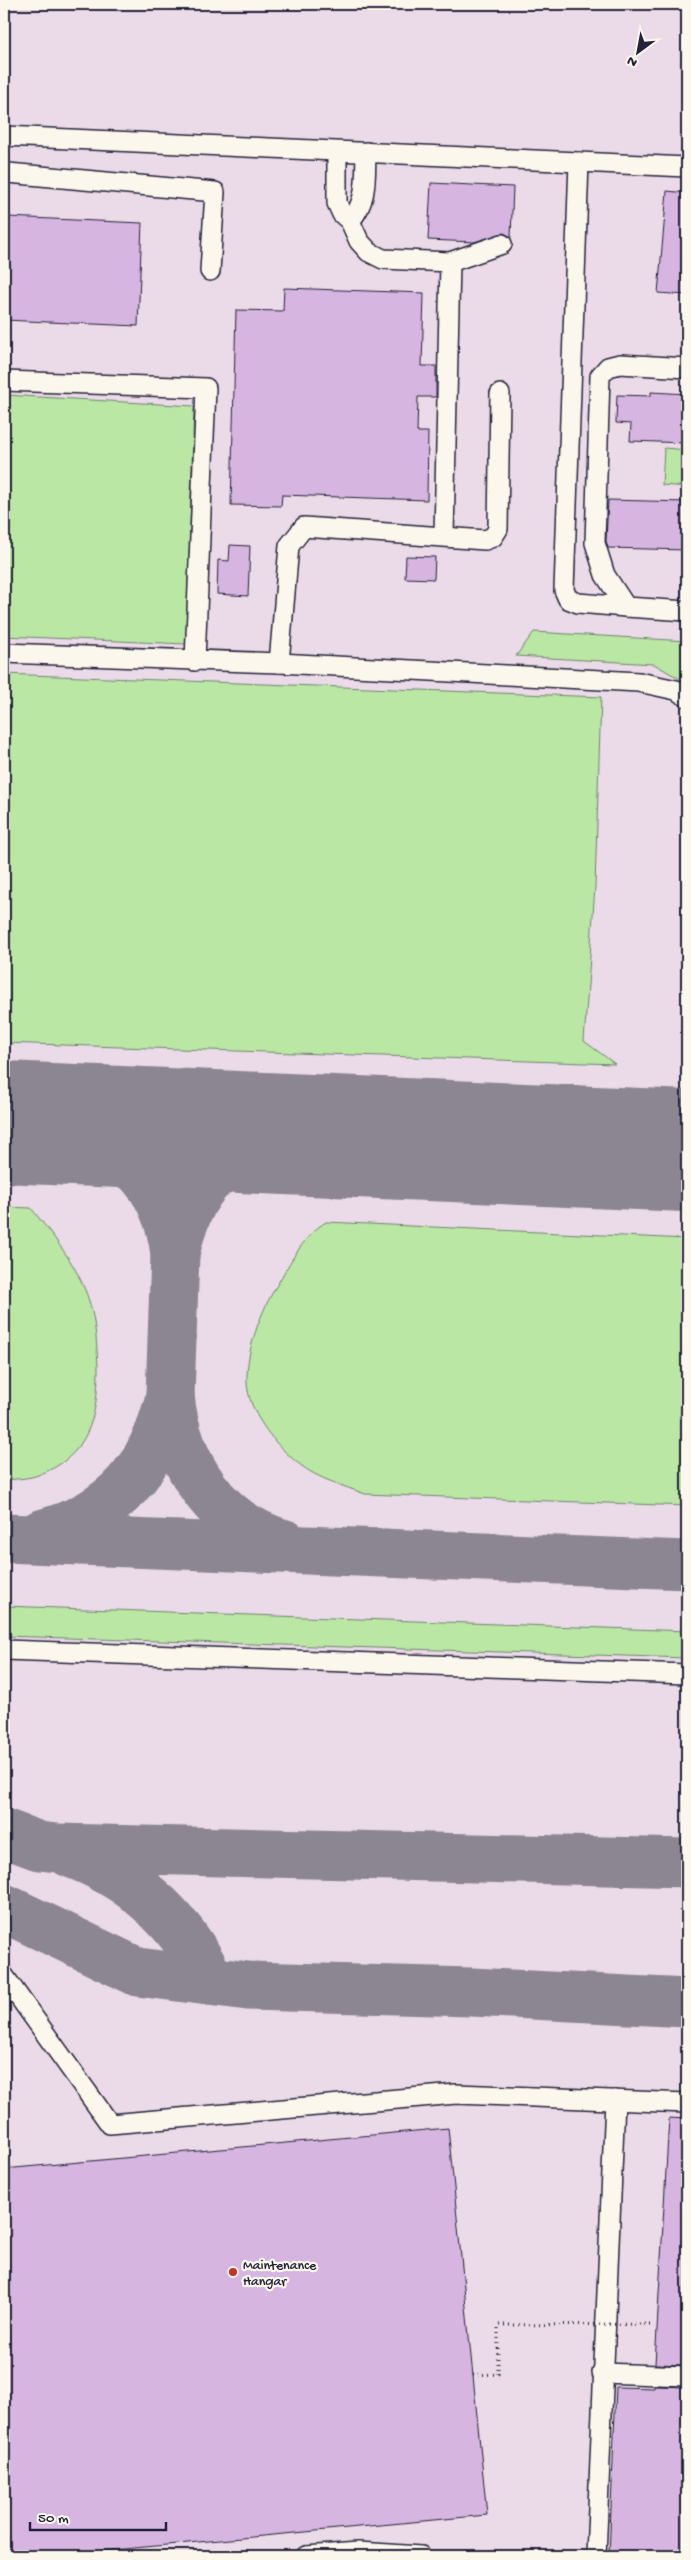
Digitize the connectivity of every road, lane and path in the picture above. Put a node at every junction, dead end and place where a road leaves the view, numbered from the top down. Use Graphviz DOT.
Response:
graph roads {
  1 [pos="4,136"];
  2 [pos="338,152"];
  3 [pos="366,152"];
  4 [pos="580,162"];
  5 [pos="687,167"];
  6 [pos="4,176"];
  7 [pos="350,221"];
  8 [pos="502,244"];
  9 [pos="450,262"];
  10 [pos="210,271"];
  11 [pos="687,368"];
  12 [pos="4,381"];
  13 [pos="500,394"];
  14 [pos="444,536"];
  15 [pos="626,607"];
  16 [pos="687,611"];
  17 [pos="4,653"];
  18 [pos="195,661"];
  19 [pos="279,663"];
  20 [pos="687,697"];
  21 [pos="4,1650"];
  22 [pos="687,1674"];
  23 [pos="4,1976"];
  24 [pos="615,2100"];
  25 [pos="687,2103"];
  26 [pos="654,2324"];
  27 [pos="602,2373"];
  28 [pos="473,2375"];
  29 [pos="687,2376"];
  30 [pos="306,2556"];
  31 [pos="422,2556"];
  32 [pos="596,2556"];
  1 -- 2 [label="lane"];
  2 -- 3 [label="lane"];
  2 -- 7 [label="lane"];
  3 -- 4 [label="lane"];
  3 -- 7 [label="lane"];
  4 -- 5 [label="lane"];
  4 -- 15 [label="lane"];
  6 -- 10 [label="lane"];
  7 -- 9 [label="lane"];
  8 -- 9 [label="lane"];
  9 -- 14 [label="lane"];
  11 -- 15 [label="lane"];
  12 -- 18 [label="lane"];
  13 -- 14 [label="lane"];
  14 -- 19 [label="lane"];
  15 -- 16 [label="lane"];
  17 -- 18 [label="lane"];
  18 -- 19 [label="lane"];
  19 -- 20 [label="lane"];
  21 -- 22 [label="lane"];
  23 -- 24 [label="lane"];
  24 -- 25 [label="lane"];
  24 -- 27 [label="lane"];
  26 -- 28 [label="path, bridge"];
  27 -- 29 [label="lane"];
  27 -- 32 [label="lane"];
  30 -- 31 [label="lane"];
}
